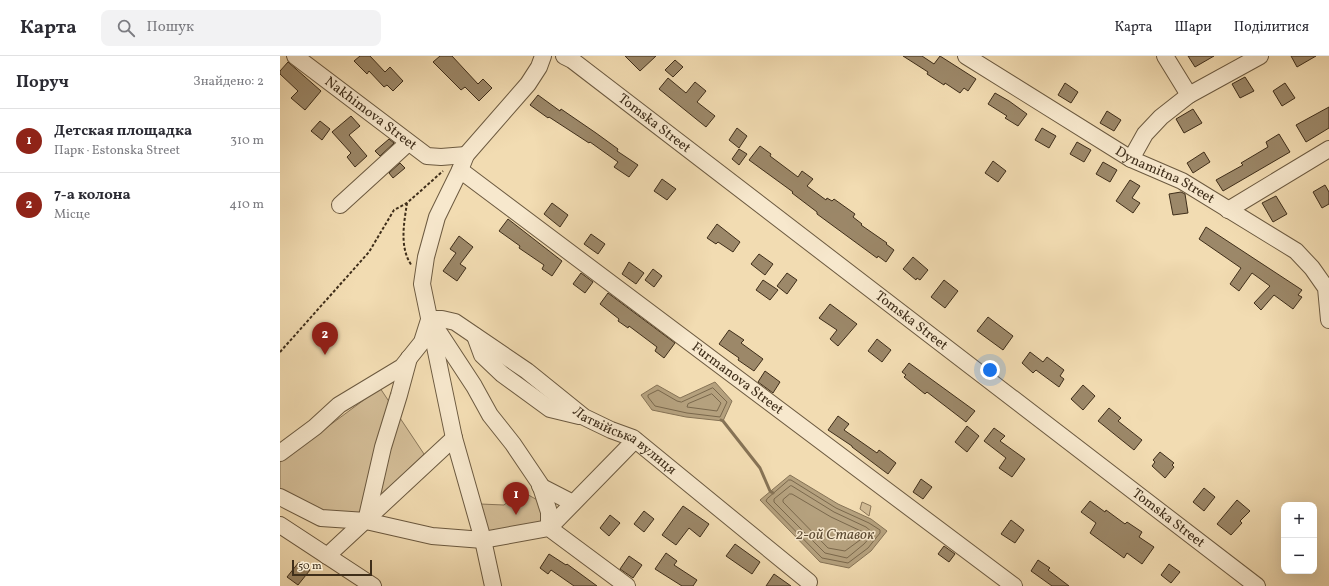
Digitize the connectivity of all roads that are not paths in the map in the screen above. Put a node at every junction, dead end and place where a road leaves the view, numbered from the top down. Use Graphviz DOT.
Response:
graph roads {
  1 [pos="295,56"];
  2 [pos="542,56"];
  3 [pos="966,56"];
  4 [pos="1166,56"];
  5 [pos="1260,56"];
  6 [pos="573,57"];
  7 [pos="1189,95"];
  8 [pos="408,143"];
  9 [pos="1329,149"];
  10 [pos="459,156"];
  11 [pos="1131,159"];
  12 [pos="460,170"];
  13 [pos="340,205"];
  14 [pos="1228,210"];
  15 [pos="430,319"];
  16 [pos="1329,320"];
  17 [pos="409,358"];
  18 [pos="454,438"];
  19 [pos="635,440"];
  20 [pos="280,453"];
  21 [pos="540,486"];
  22 [pos="280,497"];
  23 [pos="573,503"];
  24 [pos="366,520"];
  25 [pos="280,525"];
  26 [pos="549,528"];
  27 [pos="483,540"];
  28 [pos="327,556"];
  29 [pos="809,582"];
  30 [pos="373,586"];
  31 [pos="493,586"];
  32 [pos="627,586"];
  33 [pos="1014,586"];
  34 [pos="1258,586"];
  1 -- 8 [label="street, Nakhimova Street"];
  2 -- 10 [label="street"];
  3 -- 11 [label="street, Dynamitna Street"];
  4 -- 7 [label="street"];
  5 -- 7 [label="street"];
  6 -- 34 [label="street, Tomska Street"];
  7 -- 11 [label="street"];
  8 -- 10 [label="street, Nakhimova Street"];
  8 -- 13 [label="street"];
  9 -- 14 [label="street"];
  10 -- 12 [label="street"];
  11 -- 14 [label="street, Dynamitna Street"];
  12 -- 15 [label="street"];
  12 -- 33 [label="street, Furmanova Street"];
  14 -- 16 [label="street, Dynamitna Street"];
  15 -- 17 [label="street"];
  15 -- 18 [label="street"];
  15 -- 19 [label="street, Латвiйська вулиця"];
  15 -- 21 [label="street"];
  17 -- 20 [label="street"];
  17 -- 24 [label="street"];
  18 -- 24 [label="street"];
  18 -- 27 [label="street"];
  19 -- 23 [label="street"];
  19 -- 29 [label="street, Латвiйська вулиця"];
  21 -- 23 [label="street"];
  21 -- 26 [label="street"];
  22 -- 24 [label="street"];
  23 -- 26 [label="street"];
  24 -- 27 [label="street"];
  24 -- 28 [label="street"];
  25 -- 28 [label="street"];
  26 -- 27 [label="street"];
  26 -- 32 [label="street"];
  27 -- 31 [label="street"];
  28 -- 30 [label="street"];
}
